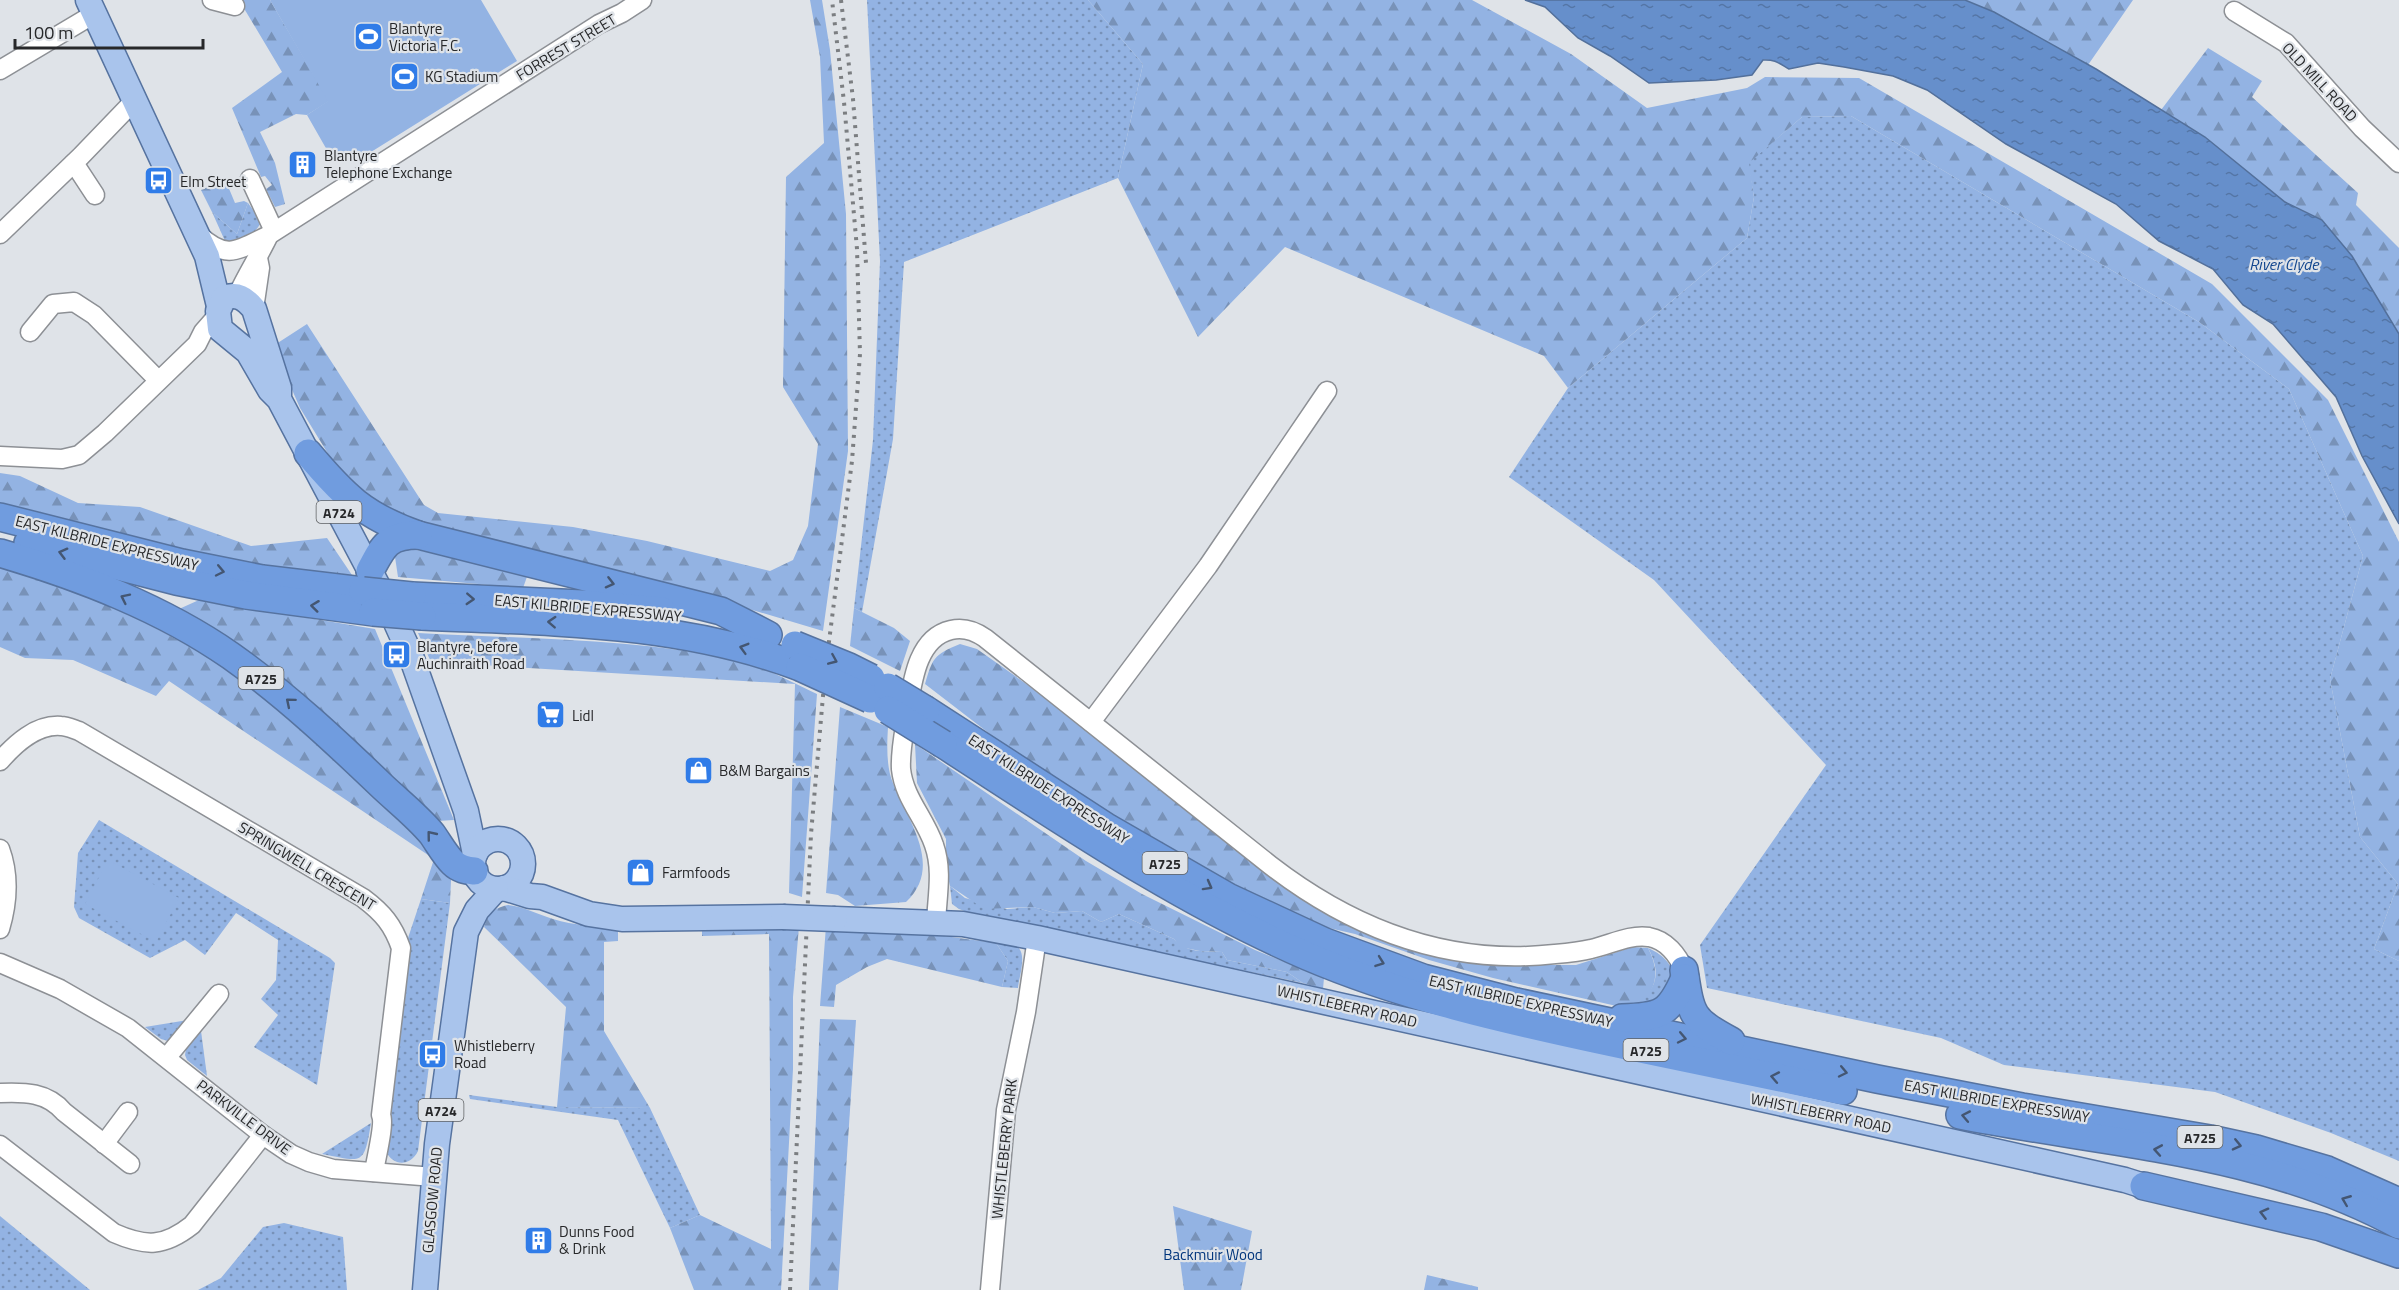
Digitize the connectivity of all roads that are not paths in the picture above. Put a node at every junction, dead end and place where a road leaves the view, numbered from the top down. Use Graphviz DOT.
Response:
graph roads {
  1 [pos="212,0"];
  2 [pos="642,0"];
  3 [pos="235,6"];
  4 [pos="91,7"];
  5 [pos="2234,11"];
  6 [pos="0,70"];
  7 [pos="134,101"];
  8 [pos="2399,163"];
  9 [pos="74,164"];
  10 [pos="250,179"];
  11 [pos="95,195"];
  12 [pos="195,232"];
  13 [pos="272,233"];
  14 [pos="0,234"];
  15 [pos="233,314"];
  16 [pos="30,332"];
  17 [pos="158,380"];
  18 [pos="1327,391"];
  19 [pos="279,399"];
  20 [pos="308,453"];
  21 [pos="0,456"];
  22 [pos="0,517"];
  23 [pos="418,535"];
  24 [pos="0,537"];
  25 [pos="0,554"];
  26 [pos="369,592"];
  27 [pos="417,606"];
  28 [pos="768,635"];
  29 [pos="797,656"];
  30 [pos="879,694"];
  31 [pos="1091,722"];
  32 [pos="0,761"];
  33 [pos="466,811"];
  34 [pos="499,839"];
  35 [pos="0,849"];
  36 [pos="523,868"];
  37 [pos="485,876"];
  38 [pos="542,897"];
  39 [pos="936,923"];
  40 [pos="0,929"];
  41 [pos="1037,938"];
  42 [pos="0,963"];
  43 [pos="1684,974"];
  44 [pos="219,994"];
  45 [pos="1604,1022"];
  46 [pos="1744,1051"];
  47 [pos="167,1057"];
  48 [pos="0,1093"];
  49 [pos="128,1112"];
  50 [pos="263,1136"];
  51 [pos="0,1144"];
  52 [pos="104,1144"];
  53 [pos="130,1164"];
  54 [pos="375,1172"];
  55 [pos="434,1177"];
  56 [pos="2144,1186"];
  57 [pos="2399,1202"];
  58 [pos="2399,1225"];
  59 [pos="2399,1254"];
  60 [pos="425,1290"];
  61 [pos="990,1290"];
  1 -- 3 [label="street"];
  2 -- 13 [label="street, FORREST STREET"];
  4 -- 6 [label="street"];
  4 -- 7 [label="main road, A724"];
  5 -- 8 [label="street, OLD MILL ROAD"];
  7 -- 9 [label="street"];
  7 -- 12 [label="main road, A724"];
  9 -- 11 [label="street"];
  9 -- 14 [label="street"];
  10 -- 13 [label="street"];
  12 -- 13 [label="street, FORREST STREET"];
  12 -- 15 [label="main road, A724"];
  13 -- 15 [label="street"];
  15 -- 17 [label="street"];
  15 -- 19 [label="main road, A724"];
  15 -- 19 [label="main road, A724"];
  16 -- 17 [label="street"];
  17 -- 21 [label="street"];
  18 -- 31 [label="street"];
  19 -- 20 [label="main road, A724"];
  20 -- 23 [label="highway, A725"];
  20 -- 26 [label="main road, A724"];
  22 -- 26 [label="highway, EAST KILBRIDE EXPRESSWAY / A725, one-way"];
  23 -- 26 [label="highway, A725"];
  23 -- 28 [label="highway, A725, one-way"];
  26 -- 24 [label="highway, EAST KILBRIDE EXPRESSWAY / A725, one-way"];
  37 -- 25 [label="highway, A725, one-way"];
  26 -- 27 [label="highway, EAST KILBRIDE EXPRESSWAY / A725, bridge"];
  26 -- 33 [label="main road, A724"];
  27 -- 28 [label="highway, EAST KILBRIDE EXPRESSWAY / A725, one-way"];
  29 -- 27 [label="highway, A725, one-way"];
  28 -- 29 [label="highway, EAST KILBRIDE EXPRESSWAY / A725"];
  29 -- 30 [label="highway, EAST KILBRIDE EXPRESSWAY / A725, bridge"];
  30 -- 45 [label="highway, EAST KILBRIDE EXPRESSWAY / A725, one-way, bridge"];
  58 -- 30 [label="highway, EAST KILBRIDE EXPRESSWAY / A725, one-way, bridge"];
  31 -- 39 [label="street"];
  31 -- 43 [label="street"];
  32 -- 54 [label="street, SPRINGWELL CRESCENT"];
  33 -- 34 [label="main road"];
  33 -- 37 [label="main road, A724"];
  34 -- 36 [label="main road"];
  34 -- 37 [label="main road"];
  35 -- 40 [label="street"];
  36 -- 37 [label="main road, A724"];
  36 -- 38 [label="main road"];
  37 -- 38 [label="main road, WHISTLEBERRY ROAD"];
  37 -- 55 [label="main road, GLASGOW ROAD / A724"];
  38 -- 39 [label="main road, WHISTLEBERRY ROAD, bridge"];
  39 -- 41 [label="main road, WHISTLEBERRY ROAD"];
  41 -- 56 [label="main road, WHISTLEBERRY ROAD"];
  41 -- 61 [label="street, WHISTLEBERRY PARK"];
  42 -- 47 [label="street, PARKVILLE DRIVE"];
  43 -- 45 [label="highway"];
  43 -- 46 [label="highway"];
  44 -- 47 [label="street"];
  45 -- 46 [label="highway, EAST KILBRIDE EXPRESSWAY / A725, one-way"];
  46 -- 57 [label="highway, EAST KILBRIDE EXPRESSWAY / A725, one-way"];
  47 -- 50 [label="street, PARKVILLE DRIVE"];
  48 -- 52 [label="street"];
  49 -- 52 [label="street"];
  50 -- 51 [label="street"];
  50 -- 54 [label="street, PARKVILLE DRIVE"];
  52 -- 53 [label="street"];
  54 -- 55 [label="street, PARKVILLE DRIVE"];
  55 -- 60 [label="main road, GLASGOW ROAD / A724"];
  59 -- 56 [label="highway, one-way"];
}
